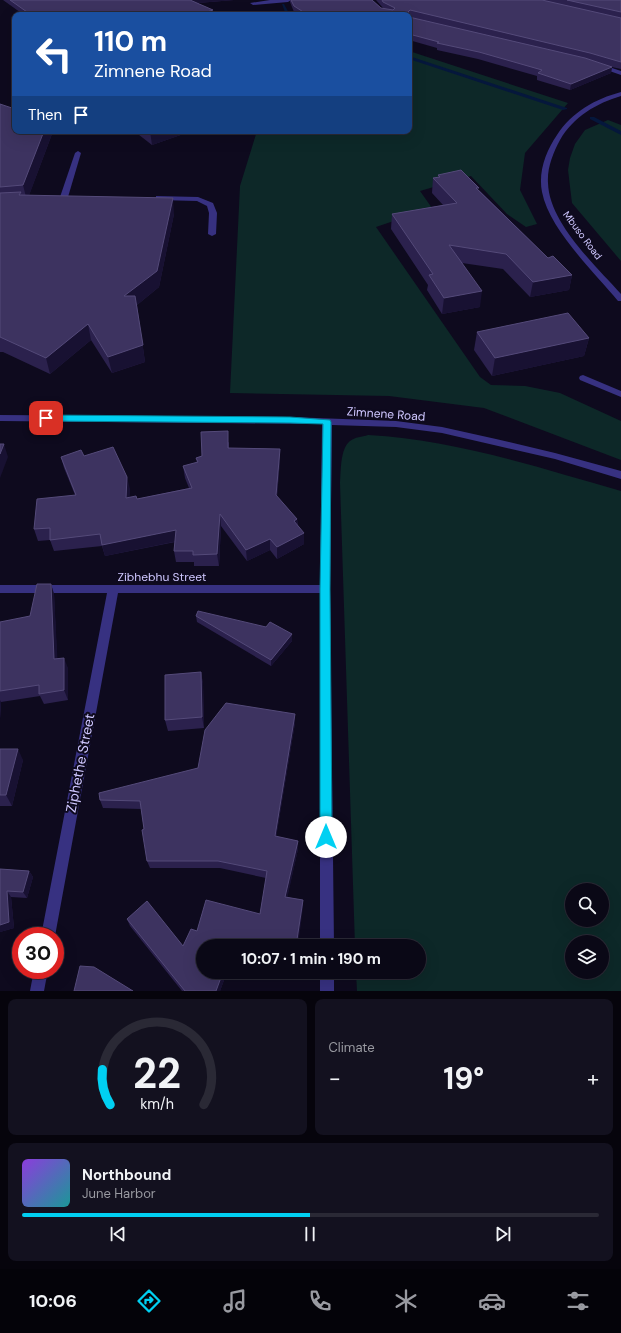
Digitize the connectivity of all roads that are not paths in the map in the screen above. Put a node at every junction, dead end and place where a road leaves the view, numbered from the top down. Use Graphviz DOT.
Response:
graph roads {
  1 [pos="288,0"];
  2 [pos="253,3"];
  3 [pos="593,64"];
  4 [pos="621,73"];
  5 [pos="621,94"];
  6 [pos="78,153"];
  7 [pos="64,197"];
  8 [pos="73,197"];
  9 [pos="150,198"];
  10 [pos="55,199"];
  11 [pos="212,234"];
  12 [pos="621,299"];
  13 [pos="584,378"];
  14 [pos="621,394"];
  15 [pos="0,418"];
  16 [pos="327,422"];
  17 [pos="621,475"];
  18 [pos="0,589"];
  19 [pos="325,589"];
  20 [pos="113,590"];
  21 [pos="50,927"];
  22 [pos="327,939"];
  23 [pos="39,979"];
  24 [pos="327,979"];
  25 [pos="37,991"];
  26 [pos="327,991"];
  1 -- 2 [label="street"];
  3 -- 4 [label="street"];
  5 -- 12 [label="street, Mbuso Road"];
  6 -- 7 [label="street"];
  7 -- 8 [label="street"];
  7 -- 10 [label="street"];
  9 -- 11 [label="street"];
  13 -- 14 [label="street"];
  15 -- 16 [label="street, Zimnene Road"];
  16 -- 17 [label="street, Zimnene Road"];
  16 -- 19 [label="street"];
  18 -- 20 [label="street, Zibhebhu Street"];
  19 -- 20 [label="street, Zibhebhu Street"];
  19 -- 22 [label="street"];
  20 -- 21 [label="street, Ziphethe Street"];
  23 -- 25 [label="street"];
  24 -- 26 [label="street"];
}
